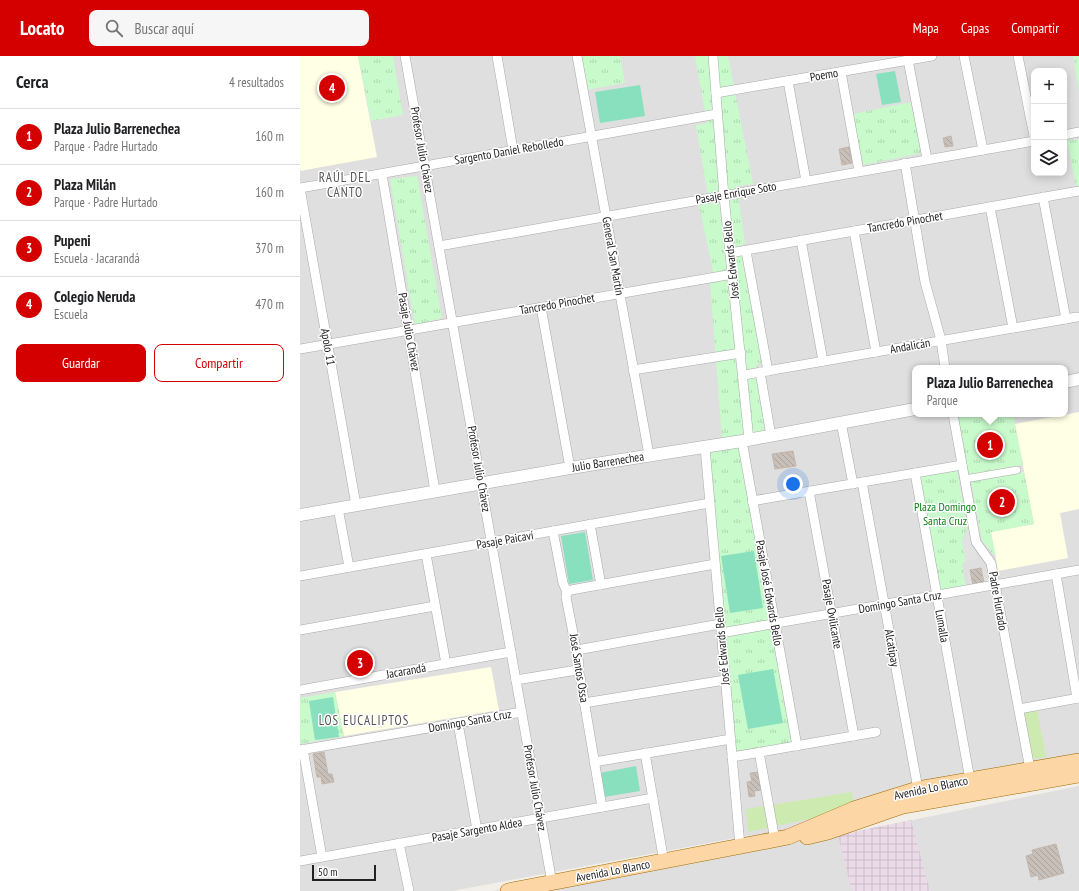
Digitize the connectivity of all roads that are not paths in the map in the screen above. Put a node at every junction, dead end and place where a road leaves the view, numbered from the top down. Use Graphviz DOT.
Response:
graph roads {
  1 [pos="405,56"];
  2 [pos="497,56"];
  3 [pos="576,56"];
  4 [pos="713,56"];
  5 [pos="932,56"];
  6 [pos="964,56"];
  7 [pos="1018,56"];
  8 [pos="889,60"];
  9 [pos="908,60"];
  10 [pos="841,72"];
  11 [pos="788,81"];
  12 [pos="716,93"];
  13 [pos="717,114"];
  14 [pos="1031,121"];
  15 [pos="1079,132"];
  16 [pos="1067,134"];
  17 [pos="591,136"];
  18 [pos="1031,141"];
  19 [pos="513,150"];
  20 [pos="983,150"];
  21 [pos="927,159"];
  22 [pos="905,163"];
  23 [pos="425,166"];
  24 [pos="859,172"];
  25 [pos="382,174"];
  26 [pos="806,181"];
  27 [pos="300,188"];
  28 [pos="1079,191"];
  29 [pos="724,196"];
  30 [pos="1043,197"];
  31 [pos="990,207"];
  32 [pos="606,217"];
  33 [pos="915,220"];
  34 [pos="854,231"];
  35 [pos="801,240"];
  36 [pos="439,246"];
  37 [pos="746,250"];
  38 [pos="730,253"];
  39 [pos="733,274"];
  40 [pos="620,294"];
  41 [pos="541,307"];
  42 [pos="1077,317"];
  43 [pos="1066,319"];
  44 [pos="452,322"];
  45 [pos="1013,328"];
  46 [pos="408,330"];
  47 [pos="941,340"];
  48 [pos="327,344"];
  49 [pos="300,349"];
  50 [pos="876,352"];
  51 [pos="741,353"];
  52 [pos="823,361"];
  53 [pos="945,365"];
  54 [pos="633,370"];
  55 [pos="764,371"];
  56 [pos="744,375"];
  57 [pos="1079,379"];
  58 [pos="1068,381"];
  59 [pos="912,410"];
  60 [pos="954,417"];
  61 [pos="842,422"];
  62 [pos="771,436"];
  63 [pos="746,440"];
  64 [pos="705,447"];
  65 [pos="649,455"];
  66 [pos="962,465"];
  67 [pos="570,468"];
  68 [pos="1017,470"];
  69 [pos="915,473"];
  70 [pos="965,479"];
  71 [pos="862,482"];
  72 [pos="481,484"];
  73 [pos="853,484"];
  74 [pos="435,491"];
  75 [pos="809,492"];
  76 [pos="752,501"];
  77 [pos="710,503"];
  78 [pos="356,505"];
  79 [pos="338,508"];
  80 [pos="300,515"];
  81 [pos="590,524"];
  82 [pos="553,531"];
  83 [pos="492,542"];
  84 [pos="426,554"];
  85 [pos="715,564"];
  86 [pos="349,567"];
  87 [pos="1079,570"];
  88 [pos="1056,574"];
  89 [pos="300,576"];
  90 [pos="601,585"];
  91 [pos="995,586"];
  92 [pos="567,592"];
  93 [pos="937,595"];
  94 [pos="884,605"];
  95 [pos="435,606"];
  96 [pos="832,614"];
  97 [pos="775,624"];
  98 [pos="721,629"];
  99 [pos="300,630"];
  100 [pos="577,650"];
  101 [pos="511,652"];
  102 [pos="446,664"];
  103 [pos="577,670"];
  104 [pos="516,680"];
  105 [pos="725,680"];
  106 [pos="300,690"];
  107 [pos="1078,698"];
  108 [pos="584,703"];
  109 [pos="1019,709"];
  110 [pos="522,712"];
  111 [pos="458,723"];
  112 [pos="876,732"];
  113 [pos="854,736"];
  114 [pos="731,739"];
  115 [pos="797,746"];
  116 [pos="301,750"];
  117 [pos="759,752"];
  118 [pos="645,753"];
  119 [pos="732,757"];
  120 [pos="1079,761"];
  121 [pos="594,762"];
  122 [pos="1030,769"];
  123 [pos="1079,774"];
  124 [pos="970,780"];
  125 [pos="918,789"];
  126 [pos="653,798"];
  127 [pos="602,807"];
  128 [pos="541,818"];
  129 [pos="477,830"];
  130 [pos="782,838"];
  131 [pos="399,843"];
  132 [pos="740,846"];
  133 [pos="322,857"];
  134 [pos="300,861"];
  135 [pos="664,862"];
  136 [pos="552,883"];
  137 [pos="408,891"];
  138 [pos="508,891"];
  1 -- 23 [label="street, Profesor Julio Chávez"];
  2 -- 19 [label="street"];
  3 -- 17 [label="street, General San Martín"];
  4 -- 12 [label="street, José Edwards Bello"];
  5 -- 9 [label="street, Poemo"];
  6 -- 20 [label="street"];
  7 -- 14 [label="street"];
  8 -- 9 [label="street, Poemo"];
  8 -- 10 [label="street, Poemo"];
  9 -- 21 [label="street"];
  10 -- 11 [label="street, Poemo"];
  10 -- 24 [label="street"];
  11 -- 12 [label="street, Poemo"];
  11 -- 26 [label="street"];
  12 -- 13 [label="street, José Edwards Bello"];
  13 -- 17 [label="street, Sargento Daniel Rebolledo"];
  13 -- 29 [label="street, José Edwards Bello"];
  15 -- 16 [label="street"];
  17 -- 19 [label="street, Sargento Daniel Rebolledo"];
  17 -- 32 [label="street, General San Martín"];
  18 -- 20 [label="street, Pasaje Enrique Soto"];
  19 -- 23 [label="street, Sargento Daniel Rebolledo"];
  20 -- 21 [label="street, Pasaje Enrique Soto"];
  21 -- 22 [label="street, Pasaje Enrique Soto"];
  22 -- 24 [label="street, Pasaje Enrique Soto"];
  22 -- 33 [label="street"];
  23 -- 25 [label="street, Sargento Daniel Rebolledo"];
  23 -- 36 [label="street, Profesor Julio Chávez"];
  24 -- 26 [label="street, Pasaje Enrique Soto"];
  25 -- 27 [label="street, Sargento Daniel Rebolledo"];
  25 -- 46 [label="street, Pasaje Julio Chávez"];
  26 -- 29 [label="street, Pasaje Enrique Soto"];
  27 -- 48 [label="street, Apolo 11"];
  28 -- 30 [label="street, Tancredo Pinochet"];
  29 -- 32 [label="street, Pasaje Enrique Soto"];
  29 -- 38 [label="street, José Edwards Bello"];
  30 -- 31 [label="street, Tancredo Pinochet"];
  30 -- 43 [label="street"];
  31 -- 33 [label="street, Tancredo Pinochet"];
  31 -- 45 [label="street"];
  32 -- 36 [label="street, Pasaje Enrique Soto"];
  32 -- 40 [label="street, General San Martín"];
  33 -- 34 [label="street, Tancredo Pinochet"];
  33 -- 47 [label="street"];
  34 -- 35 [label="street, Tancredo Pinochet"];
  34 -- 50 [label="street"];
  35 -- 37 [label="street, Tancredo Pinochet"];
  35 -- 52 [label="street"];
  36 -- 44 [label="street, Profesor Julio Chávez"];
  37 -- 38 [label="street, Tancredo Pinochet"];
  37 -- 55 [label="street, José Edwards Bello"];
  38 -- 39 [label="street, José Edwards Bello"];
  39 -- 40 [label="street, Tancredo Pinochet"];
  39 -- 51 [label="street, José Edwards Bello"];
  40 -- 41 [label="street, Tancredo Pinochet"];
  40 -- 54 [label="street, General San Martín"];
  41 -- 44 [label="street, Tancredo Pinochet"];
  41 -- 67 [label="street"];
  42 -- 43 [label="street, Andalicán"];
  43 -- 45 [label="street, Andalicán"];
  44 -- 46 [label="street, Tancredo Pinochet"];
  44 -- 72 [label="street, Profesor Julio Chávez"];
  45 -- 47 [label="street, Andalicán"];
  46 -- 48 [label="street, Tancredo Pinochet"];
  46 -- 74 [label="street, Pasaje Julio Chávez"];
  47 -- 50 [label="street, Andalicán"];
  47 -- 53 [label="street"];
  48 -- 49 [label="street, Tancredo Pinochet"];
  48 -- 78 [label="street, Apolo 11"];
  50 -- 52 [label="street, Andalicán"];
  51 -- 54 [label="street"];
  51 -- 56 [label="street, José Edwards Bello"];
  52 -- 55 [label="street, Andalicán"];
  54 -- 65 [label="street, General San Martín"];
  55 -- 56 [label="street, Andalicán"];
  55 -- 62 [label="street, José Edwards Bello"];
  56 -- 63 [label="street, José Edwards Bello"];
  57 -- 58 [label="street"];
  59 -- 61 [label="street, Julio Barrenechea"];
  60 -- 66 [label="street, Padre Hurtado"];
  61 -- 62 [label="street, Julio Barrenechea"];
  61 -- 73 [label="street"];
  62 -- 63 [label="street, Julio Barrenechea"];
  63 -- 64 [label="street, Julio Barrenechea"];
  63 -- 76 [label="street, Pasaje José Edwards Bello"];
  64 -- 65 [label="street, Julio Barrenechea"];
  64 -- 77 [label="street, José Edwards Bello"];
  65 -- 67 [label="street, Julio Barrenechea"];
  66 -- 69 [label="street"];
  66 -- 70 [label="street, Padre Hurtado"];
  67 -- 72 [label="street, Julio Barrenechea"];
  68 -- 70 [label="street"];
  69 -- 71 [label="street"];
  69 -- 93 [label="street, Lumalla"];
  70 -- 91 [label="street, Padre Hurtado"];
  71 -- 73 [label="street"];
  71 -- 94 [label="street, Alcatipay"];
  72 -- 74 [label="street, Julio Barrenechea"];
  72 -- 83 [label="street, Profesor Julio Chávez"];
  73 -- 75 [label="street"];
  74 -- 78 [label="street, Julio Barrenechea"];
  75 -- 76 [label="street"];
  75 -- 96 [label="street, Pasaje Ovilicante"];
  76 -- 97 [label="street, Pasaje José Edwards Bello"];
  77 -- 81 [label="street, Pasaje Paicaví"];
  77 -- 85 [label="street, José Edwards Bello"];
  78 -- 79 [label="street, Julio Barrenechea"];
  79 -- 80 [label="street, Julio Barrenechea"];
  79 -- 86 [label="street"];
  81 -- 82 [label="street, Pasaje Paicaví"];
  81 -- 90 [label="street"];
  82 -- 83 [label="street, Pasaje Paicaví"];
  82 -- 92 [label="street, José Santos Ossa"];
  83 -- 84 [label="street, Pasaje Paicaví"];
  83 -- 101 [label="street, Profesor Julio Chávez"];
  84 -- 86 [label="street, Pasaje Paicaví"];
  84 -- 95 [label="street"];
  85 -- 90 [label="street"];
  85 -- 98 [label="street, José Edwards Bello"];
  86 -- 89 [label="street, Pasaje Paicaví"];
  87 -- 88 [label="street, Domingo Santa Cruz"];
  88 -- 91 [label="street, Domingo Santa Cruz"];
  88 -- 107 [label="street"];
  90 -- 92 [label="street"];
  91 -- 93 [label="street, Domingo Santa Cruz"];
  91 -- 109 [label="street, Padre Hurtado"];
  92 -- 100 [label="street, José Santos Ossa"];
  93 -- 94 [label="street, Domingo Santa Cruz"];
  93 -- 124 [label="street, Lumalla"];
  94 -- 96 [label="street, Domingo Santa Cruz"];
  94 -- 125 [label="street, Alcatipay"];
  95 -- 99 [label="street"];
  95 -- 102 [label="street"];
  96 -- 97 [label="street, Domingo Santa Cruz"];
  96 -- 113 [label="street, Pasaje Ovilicante"];
  97 -- 98 [label="street, Domingo Santa Cruz"];
  97 -- 115 [label="street, Pasaje José Edwards Bello"];
  98 -- 100 [label="street, Domingo Santa Cruz"];
  98 -- 105 [label="street, José Edwards Bello"];
  100 -- 103 [label="street, José Santos Ossa"];
  101 -- 102 [label="street, Jacarandá"];
  101 -- 104 [label="street, Profesor Julio Chávez"];
  102 -- 106 [label="street, Jacarandá"];
  103 -- 104 [label="street"];
  103 -- 108 [label="street, José Santos Ossa"];
  104 -- 110 [label="street, Profesor Julio Chávez"];
  105 -- 108 [label="street"];
  105 -- 114 [label="street, José Edwards Bello"];
  107 -- 109 [label="street"];
  108 -- 121 [label="street, José Santos Ossa"];
  109 -- 122 [label="street, Padre Hurtado"];
  110 -- 111 [label="street, Domingo Santa Cruz"];
  110 -- 128 [label="street, Profesor Julio Chávez"];
  111 -- 116 [label="street, Domingo Santa Cruz"];
  111 -- 129 [label="street"];
  112 -- 113 [label="street"];
  113 -- 115 [label="street"];
  114 -- 118 [label="street"];
  114 -- 119 [label="street, José Edwards Bello"];
  115 -- 117 [label="street"];
  116 -- 133 [label="street"];
  117 -- 119 [label="street"];
  117 -- 130 [label="street"];
  118 -- 121 [label="street"];
  118 -- 126 [label="street"];
  119 -- 132 [label="street, José Edwards Bello"];
  120 -- 122 [label="main road, Avenida Lo Blanco"];
  121 -- 127 [label="street, José Santos Ossa"];
  122 -- 124 [label="main road, Avenida Lo Blanco"];
  123 -- 130 [label="main road, Avenida Lo Blanco"];
  124 -- 125 [label="main road, Avenida Lo Blanco"];
  125 -- 130 [label="main road, Avenida Lo Blanco"];
  126 -- 127 [label="street, Pasaje Sargento Aldea"];
  126 -- 135 [label="street"];
  127 -- 128 [label="street, Pasaje Sargento Aldea"];
  128 -- 129 [label="street, Pasaje Sargento Aldea"];
  128 -- 136 [label="street, Profesor Julio Chávez"];
  129 -- 131 [label="street, Pasaje Sargento Aldea"];
  130 -- 132 [label="main road, Avenida Lo Blanco"];
  131 -- 133 [label="street, Pasaje Sargento Aldea"];
  131 -- 137 [label="street"];
  132 -- 135 [label="main road, Avenida Lo Blanco"];
  133 -- 134 [label="street, Pasaje Sargento Aldea"];
  135 -- 136 [label="main road, Avenida Lo Blanco"];
  136 -- 138 [label="main road, Avenida Lo Blanco"];
}
